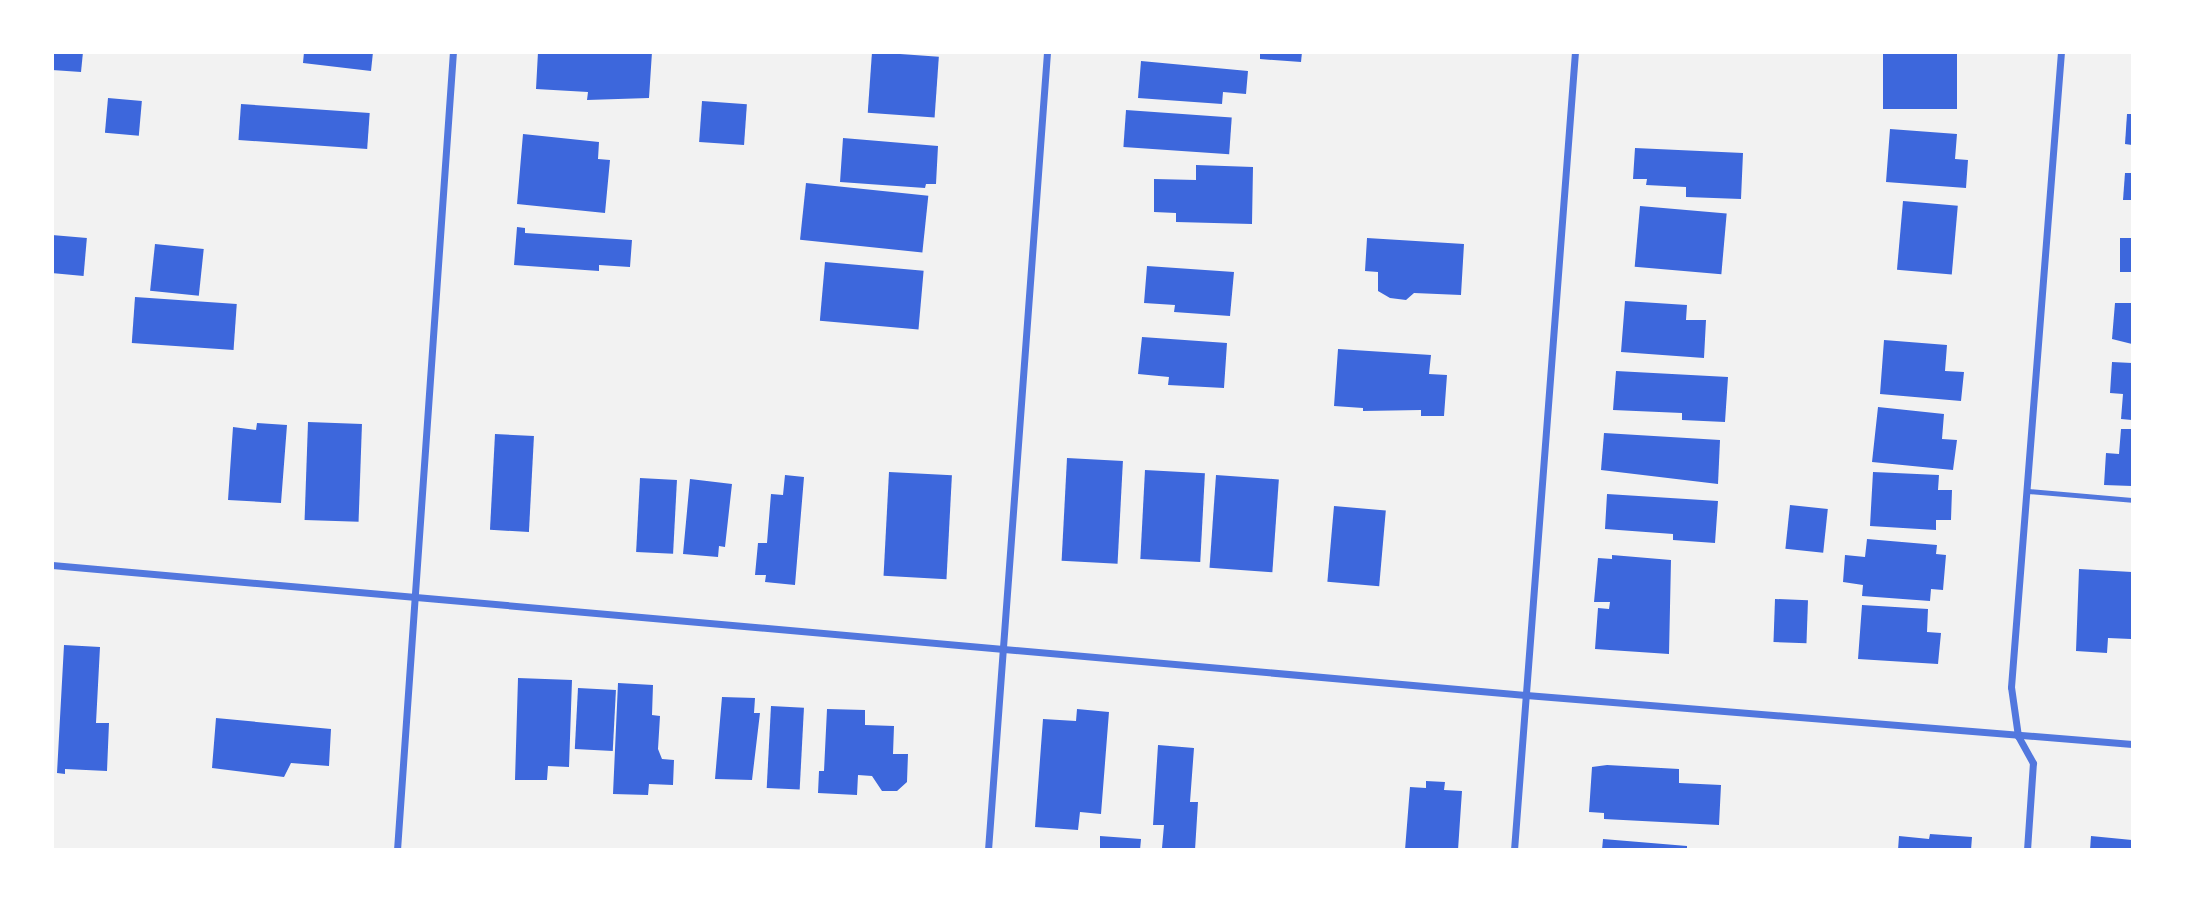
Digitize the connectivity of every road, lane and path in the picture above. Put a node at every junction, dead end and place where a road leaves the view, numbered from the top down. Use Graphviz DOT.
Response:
graph roads {
  1 [pos="453,52"];
  2 [pos="1047,52"];
  3 [pos="1575,52"];
  4 [pos="2061,52"];
  5 [pos="2028,491"];
  6 [pos="2133,500"];
  7 [pos="52,565"];
  8 [pos="414,599"];
  9 [pos="1001,649"];
  10 [pos="1526,695"];
  11 [pos="2018,736"];
  12 [pos="2133,744"];
  13 [pos="397,849"];
  14 [pos="988,849"];
  15 [pos="1514,849"];
  16 [pos="2026,849"];
  1 -- 8 [label="street"];
  2 -- 9 [label="street"];
  3 -- 10 [label="street"];
  4 -- 5 [label="street"];
  5 -- 6 [label="lane"];
  5 -- 11 [label="street"];
  7 -- 8 [label="street"];
  8 -- 9 [label="street"];
  8 -- 13 [label="street"];
  9 -- 10 [label="street"];
  9 -- 14 [label="street"];
  10 -- 11 [label="street"];
  10 -- 15 [label="street"];
  11 -- 12 [label="street"];
  11 -- 16 [label="street"];
}
